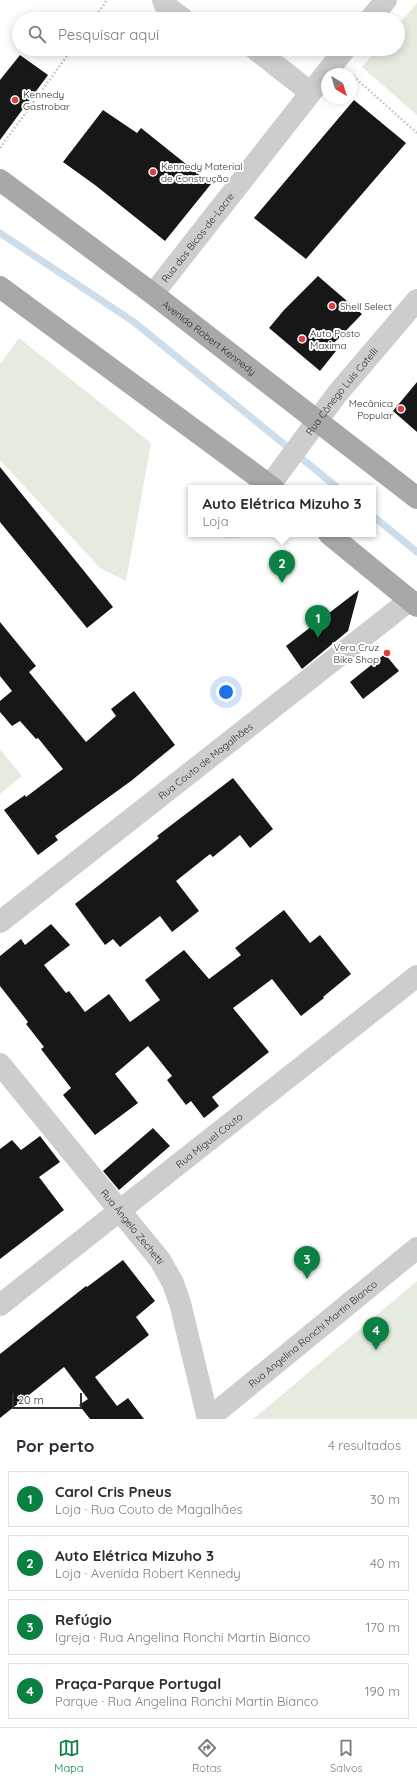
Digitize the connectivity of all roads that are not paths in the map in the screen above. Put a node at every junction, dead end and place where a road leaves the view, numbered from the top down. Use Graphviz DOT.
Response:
graph roads {
  1 [pos="163,0"];
  2 [pos="386,0"];
  3 [pos="174,12"];
  4 [pos="376,12"];
  5 [pos="264,56"];
  6 [pos="339,56"];
  7 [pos="310,92"];
  8 [pos="0,180"];
  9 [pos="0,287"];
  10 [pos="153,294"];
  11 [pos="417,300"];
  12 [pos="315,424"];
  13 [pos="268,485"];
  14 [pos="272,485"];
  15 [pos="417,498"];
  16 [pos="333,537"];
  17 [pos="414,603"];
  18 [pos="0,922"];
  19 [pos="417,976"];
  20 [pos="0,1064"];
  21 [pos="120,1211"];
  22 [pos="417,1248"];
  23 [pos="0,1305"];
  24 [pos="208,1419"];
  1 -- 3 [label="street"];
  2 -- 4 [label="street"];
  5 -- 7 [label="street"];
  6 -- 7 [label="street, Rua dos Bicos-de-Lacre"];
  7 -- 10 [label="street, Rua dos Bicos-de-Lacre"];
  8 -- 10 [label="main road, Avenida Robert Kennedy"];
  9 -- 13 [label="main road"];
  10 -- 12 [label="main road, Avenida Robert Kennedy"];
  11 -- 12 [label="street, Rua Cônego Luis Catelli"];
  12 -- 14 [label="street, Rua Cônego Luis Catelli"];
  12 -- 15 [label="main road, Avenida Robert Kennedy"];
  16 -- 17 [label="main road"];
  17 -- 18 [label="street, Rua Couto de Magalhães"];
  19 -- 21 [label="street, Rua Miguel Couto"];
  20 -- 21 [label="street, Rua Ângelo Zechetti"];
  21 -- 23 [label="street, Rua Miguel Couto"];
  21 -- 24 [label="street, Rua Ângelo Zechetti"];
  22 -- 24 [label="street, Rua Angelina Ronchi Martin Bianco"];
}
